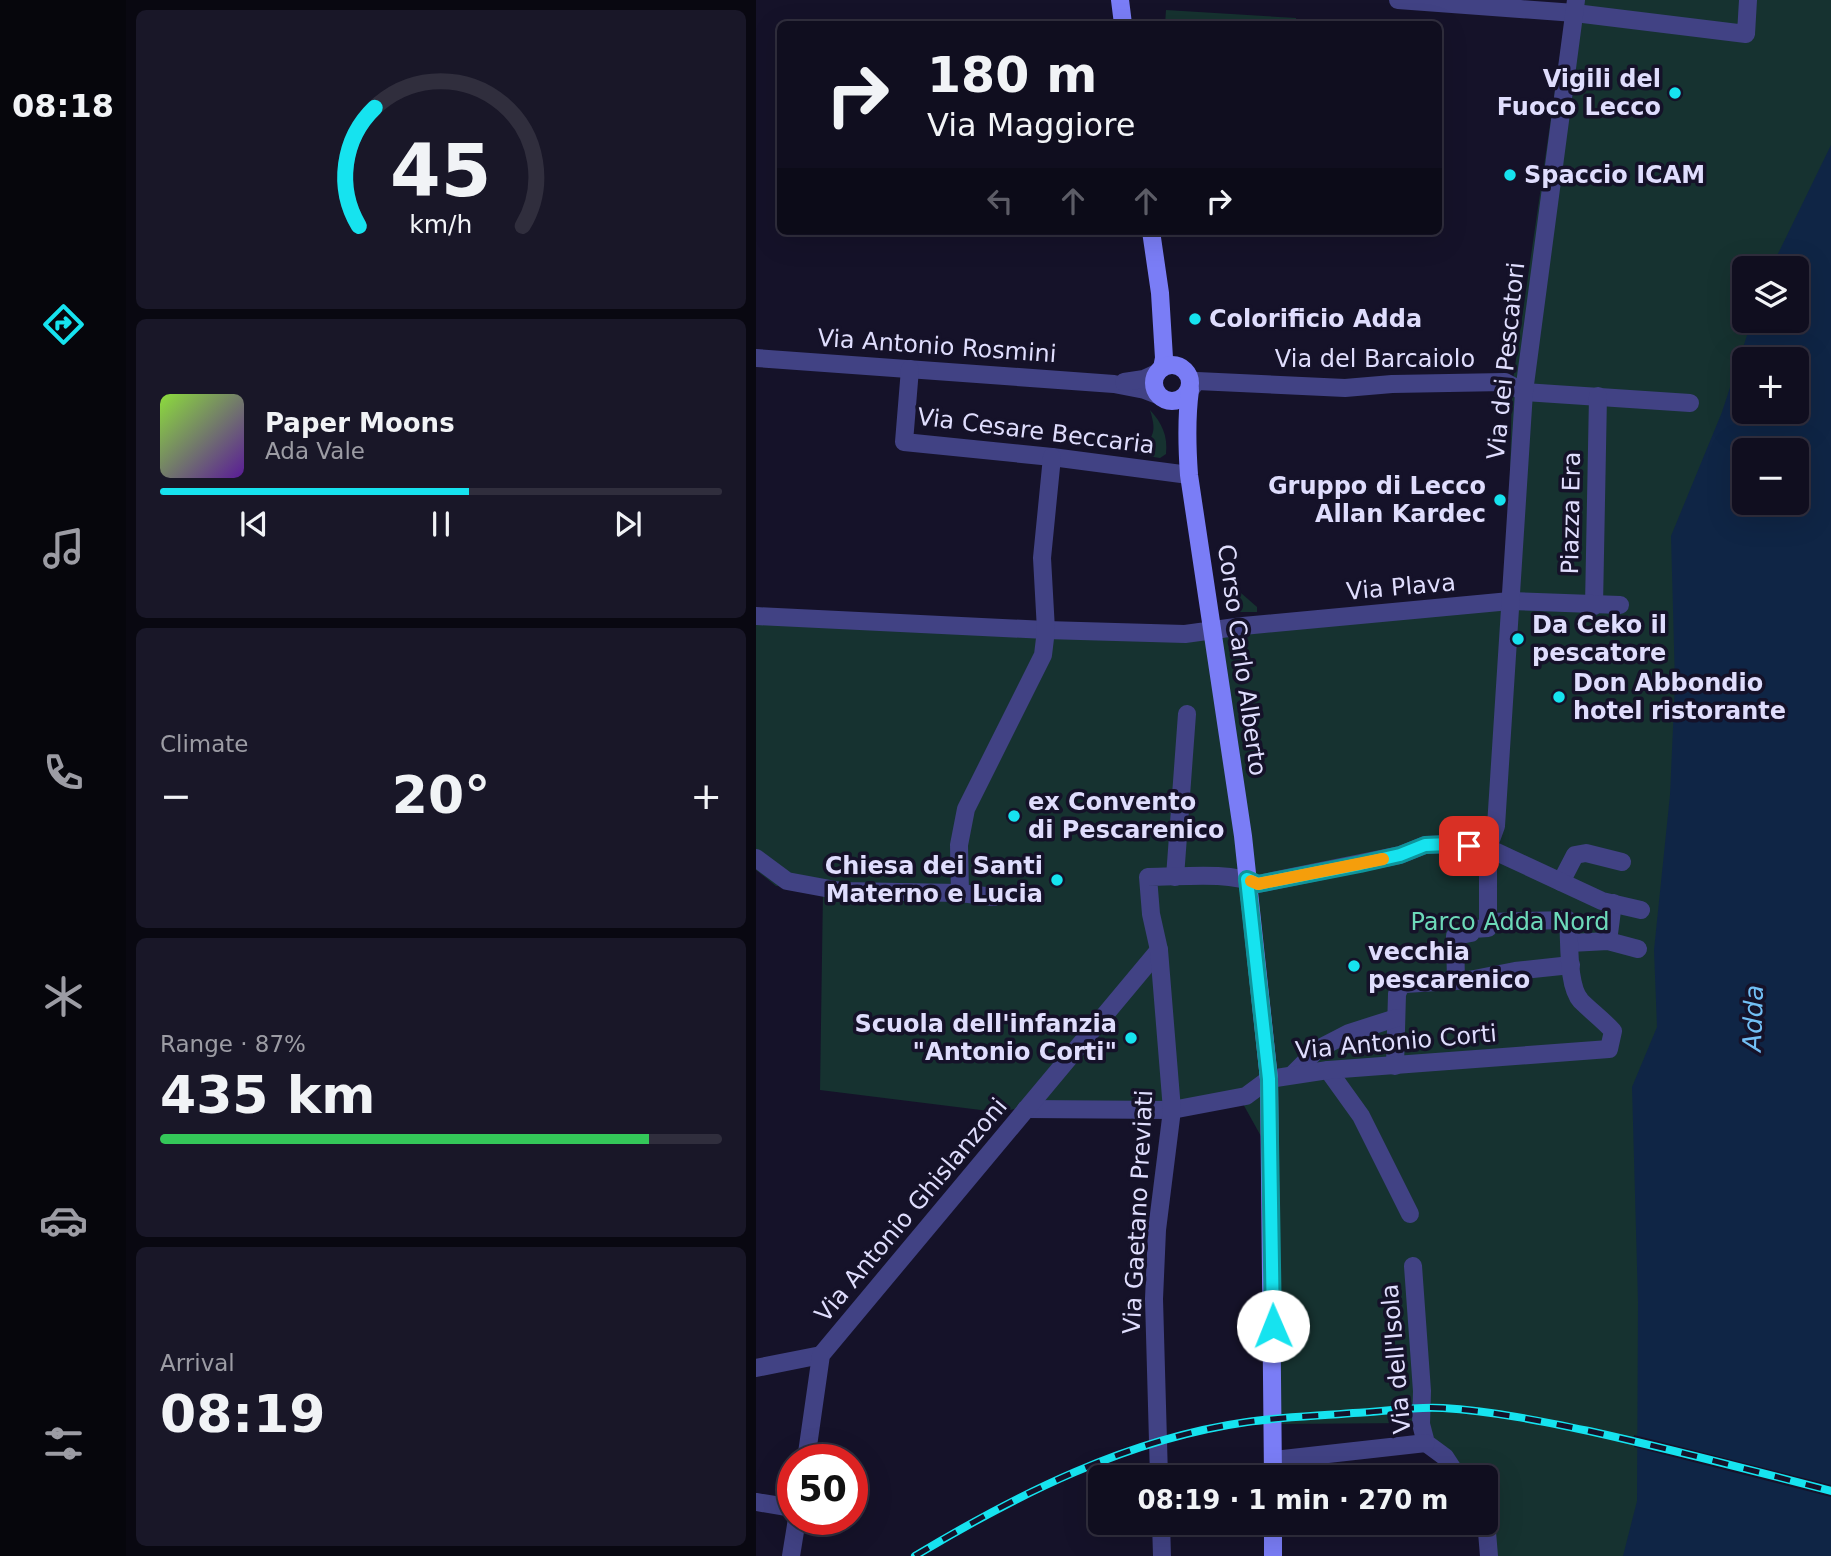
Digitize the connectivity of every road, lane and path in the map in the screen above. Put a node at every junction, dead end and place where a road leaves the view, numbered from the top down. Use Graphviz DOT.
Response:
graph roads {
  1 [pos="1120,0"];
  2 [pos="1398,0"];
  3 [pos="1748,0"];
  4 [pos="1575,6"];
  5 [pos="1123,21"];
  6 [pos="1152,235"];
  7 [pos="1160,293"];
  8 [pos="756,358"];
  9 [pos="910,369"];
  10 [pos="1184,369"];
  11 [pos="1159,370"];
  12 [pos="1114,384"];
  13 [pos="1190,390"];
  14 [pos="1524,392"];
  15 [pos="1598,396"];
  16 [pos="1161,398"];
  17 [pos="1690,403"];
  18 [pos="1187,449"];
  19 [pos="1052,457"];
  20 [pos="1189,475"];
  21 [pos="1510,601"];
  22 [pos="1620,605"];
  23 [pos="1594,606"];
  24 [pos="756,616"];
  25 [pos="1213,629"];
  26 [pos="1046,630"];
  27 [pos="1187,714"];
  28 [pos="1488,848"];
  29 [pos="756,858"];
  30 [pos="1622,862"];
  31 [pos="1175,877"];
  32 [pos="1247,879"];
  33 [pos="1561,882"];
  34 [pos="960,894"];
  35 [pos="994,897"];
  36 [pos="1613,904"];
  37 [pos="1641,910"];
  38 [pos="1488,922"];
  39 [pos="1608,941"];
  40 [pos="1570,943"];
  41 [pos="1638,949"];
  42 [pos="1159,950"];
  43 [pos="1571,965"];
  44 [pos="1456,981"];
  45 [pos="1396,1018"];
  46 [pos="1395,1066"];
  47 [pos="1328,1070"];
  48 [pos="1292,1075"];
  49 [pos="1269,1079"];
  50 [pos="1026,1109"];
  51 [pos="1172,1110"];
  52 [pos="1410,1214"];
  53 [pos="1413,1266"];
  54 [pos="821,1355"];
  55 [pos="756,1368"];
  56 [pos="1426,1443"];
  57 [pos="808,1444"];
  58 [pos="1159,1465"];
  59 [pos="1273,1465"];
  60 [pos="1297,1465"];
  61 [pos="1451,1465"];
  62 [pos="756,1502"];
  63 [pos="777,1505"];
  64 [pos="794,1535"];
  65 [pos="1161,1535"];
  66 [pos="1273,1535"];
  67 [pos="1487,1535"];
  68 [pos="791,1556"];
  69 [pos="1162,1556"];
  70 [pos="1273,1556"];
  71 [pos="1489,1556"];
  1 -- 5 [label="main road"];
  2 -- 4 [label="street"];
  3 -- 4 [label="street"];
  4 -- 14 [label="street, Via dei Pescatori"];
  6 -- 7 [label="main road"];
  7 -- 10 [label="main road"];
  7 -- 11 [label="main road"];
  8 -- 9 [label="street, Via Antonio Rosmini"];
  9 -- 12 [label="street, Via Antonio Rosmini"];
  9 -- 19 [label="street, Via Cesare Beccaria"];
  10 -- 11 [label="main road"];
  10 -- 13 [label="main road"];
  11 -- 12 [label="street, Via Antonio Rosmini"];
  11 -- 16 [label="main road"];
  12 -- 16 [label="street, Via Antonio Rosmini"];
  13 -- 14 [label="street, Via del Barcaiolo"];
  13 -- 16 [label="main road"];
  13 -- 18 [label="main road, Corso Carlo Alberto"];
  14 -- 15 [label="street, Via del Barcaiolo"];
  14 -- 21 [label="street, Via dei Pescatori"];
  15 -- 17 [label="street, Via del Barcaiolo"];
  15 -- 23 [label="street, Piazza Era"];
  16 -- 18 [label="main road, Corso Carlo Alberto"];
  18 -- 20 [label="main road, Corso Carlo Alberto"];
  19 -- 20 [label="street, Via Cesare Beccaria"];
  19 -- 26 [label="street"];
  20 -- 25 [label="main road, Corso Carlo Alberto"];
  21 -- 23 [label="street, Via Plava"];
  21 -- 25 [label="street, Via Plava"];
  21 -- 28 [label="street, Via dei Pescatori"];
  22 -- 23 [label="street, Piazza Era"];
  24 -- 26 [label="street, Via Plava"];
  25 -- 26 [label="street, Via Plava"];
  25 -- 32 [label="main road, Corso Carlo Alberto"];
  26 -- 34 [label="street"];
  27 -- 31 [label="street"];
  28 -- 32 [label="street"];
  28 -- 33 [label="street"];
  28 -- 38 [label="street, Via dei Pescatori"];
  29 -- 34 [label="street"];
  30 -- 33 [label="street"];
  31 -- 32 [label="street"];
  31 -- 42 [label="street, Via Gaetano Previati"];
  32 -- 49 [label="main road, Corso Carlo Alberto"];
  33 -- 36 [label="street"];
  34 -- 35 [label="street"];
  36 -- 37 [label="street"];
  36 -- 39 [label="street"];
  38 -- 40 [label="street"];
  38 -- 44 [label="street"];
  39 -- 40 [label="street"];
  39 -- 41 [label="street"];
  40 -- 43 [label="street"];
  42 -- 50 [label="street, Via Antonio Ghislanzoni"];
  42 -- 51 [label="street, Via Gaetano Previati"];
  43 -- 44 [label="street"];
  43 -- 46 [label="street, Via Antonio Corti"];
  44 -- 45 [label="street"];
  45 -- 46 [label="street"];
  45 -- 48 [label="street"];
  46 -- 47 [label="street, Via Antonio Corti"];
  47 -- 48 [label="street, Via Antonio Corti"];
  47 -- 52 [label="street"];
  48 -- 49 [label="street, Via Antonio Corti"];
  49 -- 51 [label="street, Via Antonio Corti"];
  49 -- 59 [label="main road, Corso Carlo Alberto"];
  50 -- 51 [label="street, Via Antonio Corti"];
  50 -- 54 [label="street, Via Antonio Ghislanzoni"];
  51 -- 58 [label="street, Via Gaetano Previati"];
  53 -- 56 [label="street, Via dell'Isola"];
  54 -- 55 [label="street"];
  54 -- 57 [label="street, Via Antonio Ghislanzoni"];
  56 -- 60 [label="street"];
  56 -- 61 [label="street, Via dell'Isola"];
  62 -- 63 [label="street"];
  64 -- 68 [label="street"];
  65 -- 69 [label="street"];
  66 -- 70 [label="main road"];
  67 -- 71 [label="street"];
}
